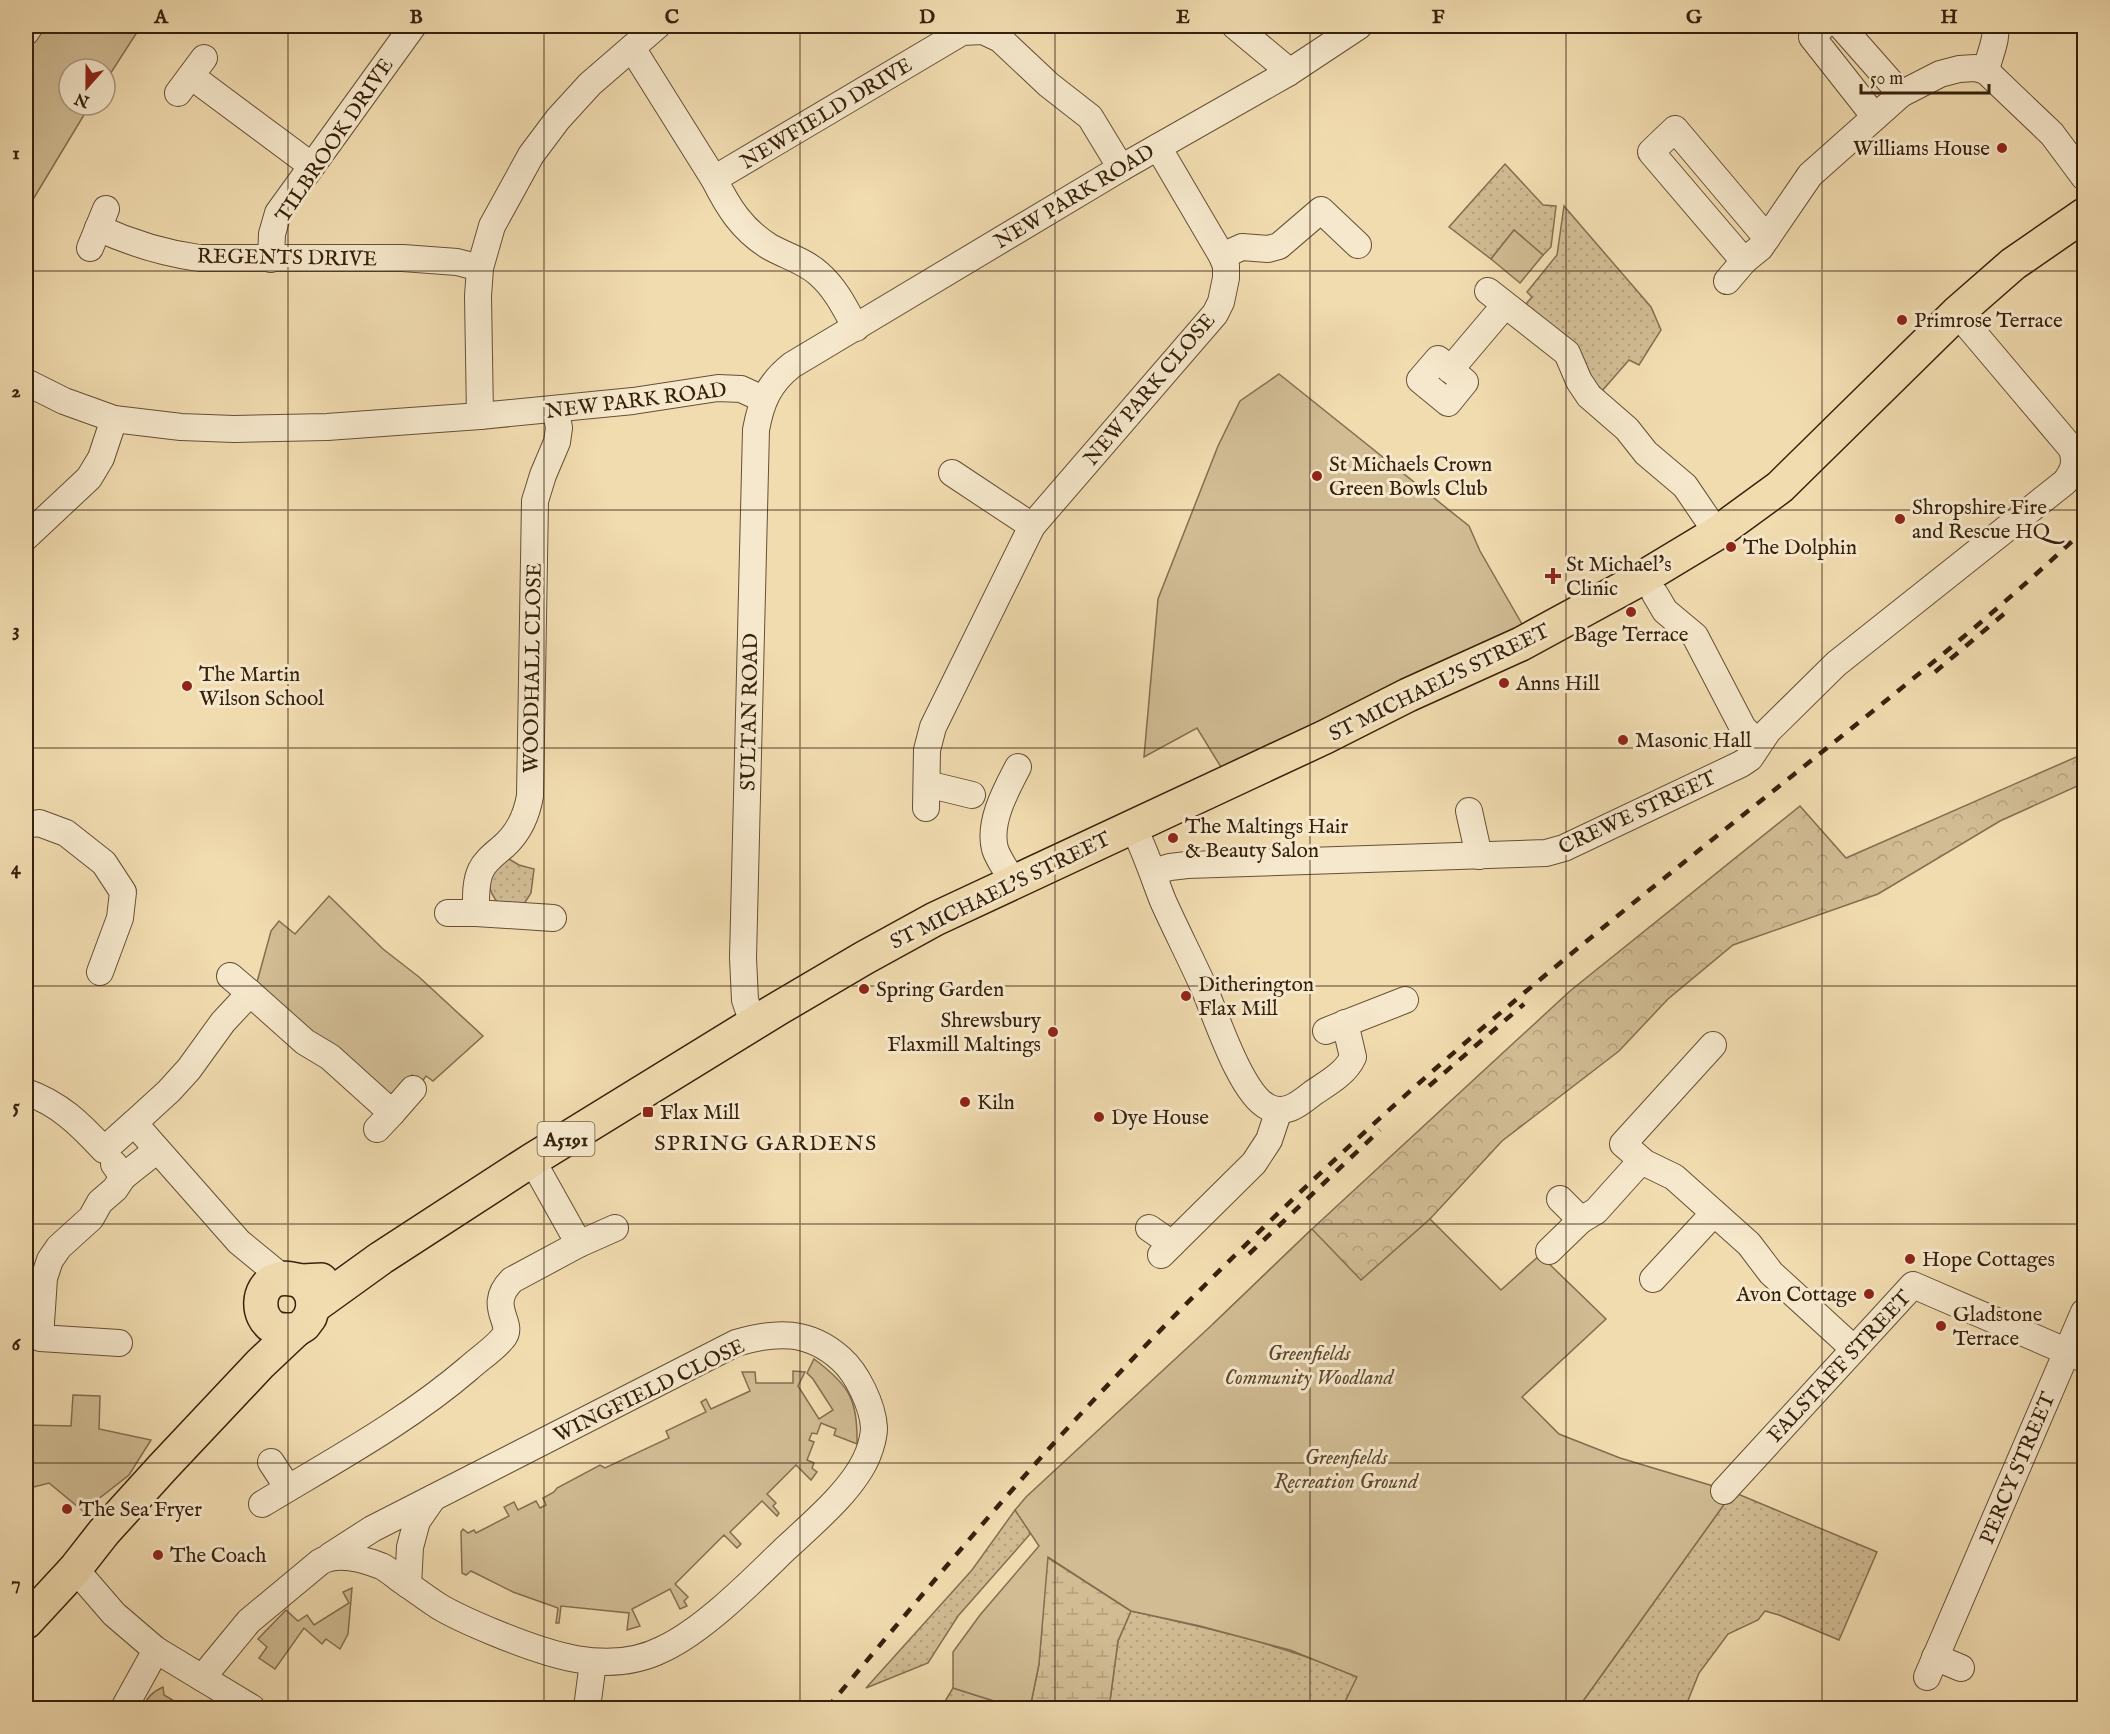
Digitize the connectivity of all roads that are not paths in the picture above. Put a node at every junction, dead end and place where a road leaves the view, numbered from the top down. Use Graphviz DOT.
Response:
graph roads {
  1 [pos="30,26"];
  2 [pos="413,26"];
  3 [pos="657,26"];
  4 [pos="1235,26"];
  5 [pos="1359,26"];
  6 [pos="1823,26"];
  7 [pos="1841,26"];
  8 [pos="1994,26"];
  9 [pos="26,32"];
  10 [pos="632,48"];
  11 [pos="1986,71"];
  12 [pos="1288,73"];
  13 [pos="191,76"];
  14 [pos="1901,94"];
  15 [pos="1875,117"];
  16 [pos="1158,147"];
  17 [pos="312,166"];
  18 [pos="1121,168"];
  19 [pos="2085,177"];
  20 [pos="714,179"];
  21 [pos="2085,215"];
  22 [pos="98,228"];
  23 [pos="1767,238"];
  24 [pos="1358,245"];
  25 [pos="1222,256"];
  26 [pos="271,259"];
  27 [pos="1744,261"];
  28 [pos="480,268"];
  29 [pos="1726,281"];
  30 [pos="1957,313"];
  31 [pos="856,328"];
  32 [pos="1450,370"];
  33 [pos="26,382"];
  34 [pos="763,399"];
  35 [pos="556,410"];
  36 [pos="480,416"];
  37 [pos="114,419"];
  38 [pos="952,472"];
  39 [pos="1032,525"];
  40 [pos="1717,533"];
  41 [pos="26,537"];
  42 [pos="1655,594"];
  43 [pos="1758,743"];
  44 [pos="1018,767"];
  45 [pos="972,795"];
  46 [pos="1469,812"];
  47 [pos="26,825"];
  48 [pos="1132,825"];
  49 [pos="1479,856"];
  50 [pos="1153,872"];
  51 [pos="1014,883"];
  52 [pos="448,913"];
  53 [pos="476,913"];
  54 [pos="553,918"];
  55 [pos="100,972"];
  56 [pos="230,976"];
  57 [pos="250,993"];
  58 [pos="1405,1000"];
  59 [pos="753,1023"];
  60 [pos="1713,1045"];
  61 [pos="413,1089"];
  62 [pos="26,1092"];
  63 [pos="1279,1110"];
  64 [pos="134,1123"];
  65 [pos="104,1150"];
  66 [pos="157,1150"];
  67 [pos="532,1160"];
  68 [pos="1641,1161"];
  69 [pos="123,1177"];
  70 [pos="1560,1199"];
  71 [pos="1714,1213"];
  72 [pos="1581,1220"];
  73 [pos="615,1228"];
  74 [pos="1149,1228"];
  75 [pos="579,1244"];
  76 [pos="1549,1251"];
  77 [pos="1651,1278"];
  78 [pos="286,1302"];
  79 [pos="2085,1312"];
  80 [pos="33,1337"];
  81 [pos="119,1343"];
  82 [pos="1854,1349"];
  83 [pos="2076,1355"];
  84 [pos="271,1462"];
  85 [pos="288,1488"];
  86 [pos="1724,1491"];
  87 [pos="433,1498"];
  88 [pos="262,1504"];
  89 [pos="330,1556"];
  90 [pos="75,1569"];
  91 [pos="408,1585"];
  92 [pos="26,1622"];
  93 [pos="156,1650"];
  94 [pos="593,1662"];
  95 [pos="1961,1668"];
  96 [pos="202,1678"];
  97 [pos="124,1708"];
  98 [pos="252,1708"];
  99 [pos="587,1708"];
  1 -- 9 [label="street"];
  2 -- 17 [label="street, TILBROOK DRIVE"];
  3 -- 10 [label="street"];
  4 -- 12 [label="street"];
  5 -- 12 [label="street, NEW PARK ROAD"];
  6 -- 15 [label="street"];
  7 -- 14 [label="street"];
  8 -- 11 [label="street"];
  10 -- 20 [label="street"];
  10 -- 28 [label="street"];
  11 -- 14 [label="street"];
  11 -- 19 [label="street"];
  12 -- 16 [label="street, NEW PARK ROAD"];
  13 -- 17 [label="street"];
  14 -- 15 [label="street"];
  15 -- 23 [label="street"];
  16 -- 18 [label="street, NEW PARK ROAD"];
  16 -- 25 [label="street, NEW PARK CLOSE"];
  17 -- 26 [label="street, TILBROOK DRIVE"];
  18 -- 20 [label="street, NEWFIELD DRIVE"];
  18 -- 31 [label="street, NEW PARK ROAD"];
  20 -- 31 [label="street"];
  21 -- 30 [label="main road, ST MICHAEL'S STREET / A5191"];
  22 -- 26 [label="street, REGENTS DRIVE"];
  23 -- 27 [label="street"];
  23 -- 27 [label="street"];
  24 -- 25 [label="street"];
  25 -- 39 [label="street, NEW PARK CLOSE"];
  26 -- 28 [label="street, REGENTS DRIVE"];
  27 -- 29 [label="street"];
  28 -- 36 [label="street"];
  30 -- 40 [label="main road, ST MICHAEL'S STREET / A5191"];
  30 -- 43 [label="street, CREWE STREET"];
  31 -- 34 [label="street, NEW PARK ROAD"];
  32 -- 40 [label="street"];
  33 -- 37 [label="street, NEW PARK ROAD"];
  34 -- 35 [label="street, NEW PARK ROAD"];
  34 -- 59 [label="street, SULTAN ROAD"];
  35 -- 36 [label="street, NEW PARK ROAD"];
  35 -- 53 [label="street, WOODHALL CLOSE"];
  36 -- 37 [label="street, NEW PARK ROAD"];
  37 -- 41 [label="street"];
  38 -- 39 [label="street"];
  39 -- 45 [label="street, NEW PARK CLOSE"];
  40 -- 48 [label="main road, ST MICHAEL'S STREET / A5191"];
  42 -- 43 [label="street"];
  43 -- 49 [label="street, CREWE STREET"];
  44 -- 51 [label="street"];
  46 -- 49 [label="street"];
  47 -- 55 [label="street"];
  48 -- 50 [label="street"];
  48 -- 51 [label="main road, ST MICHAEL'S STREET / A5191"];
  49 -- 50 [label="street, CREWE STREET"];
  50 -- 63 [label="street"];
  51 -- 59 [label="main road, ST MICHAEL'S STREET / A5191"];
  52 -- 53 [label="street"];
  53 -- 54 [label="street"];
  56 -- 57 [label="street"];
  57 -- 61 [label="street"];
  57 -- 64 [label="street"];
  58 -- 63 [label="street"];
  59 -- 67 [label="main road, A5191"];
  60 -- 68 [label="street"];
  62 -- 65 [label="street"];
  63 -- 74 [label="street"];
  64 -- 65 [label="street"];
  64 -- 66 [label="street"];
  65 -- 69 [label="street"];
  66 -- 69 [label="street"];
  66 -- 78 [label="street"];
  67 -- 75 [label="street"];
  67 -- 78 [label="main road, A5191"];
  68 -- 71 [label="street"];
  68 -- 72 [label="street"];
  69 -- 80 [label="street"];
  70 -- 72 [label="street"];
  71 -- 77 [label="street"];
  71 -- 82 [label="street"];
  72 -- 76 [label="street"];
  73 -- 75 [label="street"];
  75 -- 85 [label="street"];
  78 -- 90 [label="main road, A5191"];
  79 -- 83 [label="street, PERCY STREET"];
  80 -- 81 [label="street"];
  82 -- 83 [label="street, FALSTAFF STREET"];
  82 -- 86 [label="street, FALSTAFF STREET"];
  83 -- 95 [label="street, PERCY STREET"];
  84 -- 85 [label="street"];
  85 -- 88 [label="street"];
  87 -- 89 [label="street, WINGFIELD CLOSE"];
  87 -- 91 [label="street, WINGFIELD CLOSE"];
  87 -- 94 [label="street, WINGFIELD CLOSE"];
  89 -- 91 [label="street, WINGFIELD CLOSE"];
  89 -- 96 [label="street, WINGFIELD CLOSE"];
  90 -- 92 [label="main road, A5191"];
  90 -- 93 [label="street"];
  91 -- 94 [label="street, WINGFIELD CLOSE"];
  93 -- 96 [label="street"];
  93 -- 97 [label="street"];
  94 -- 99 [label="street"];
  96 -- 98 [label="street"];
}
